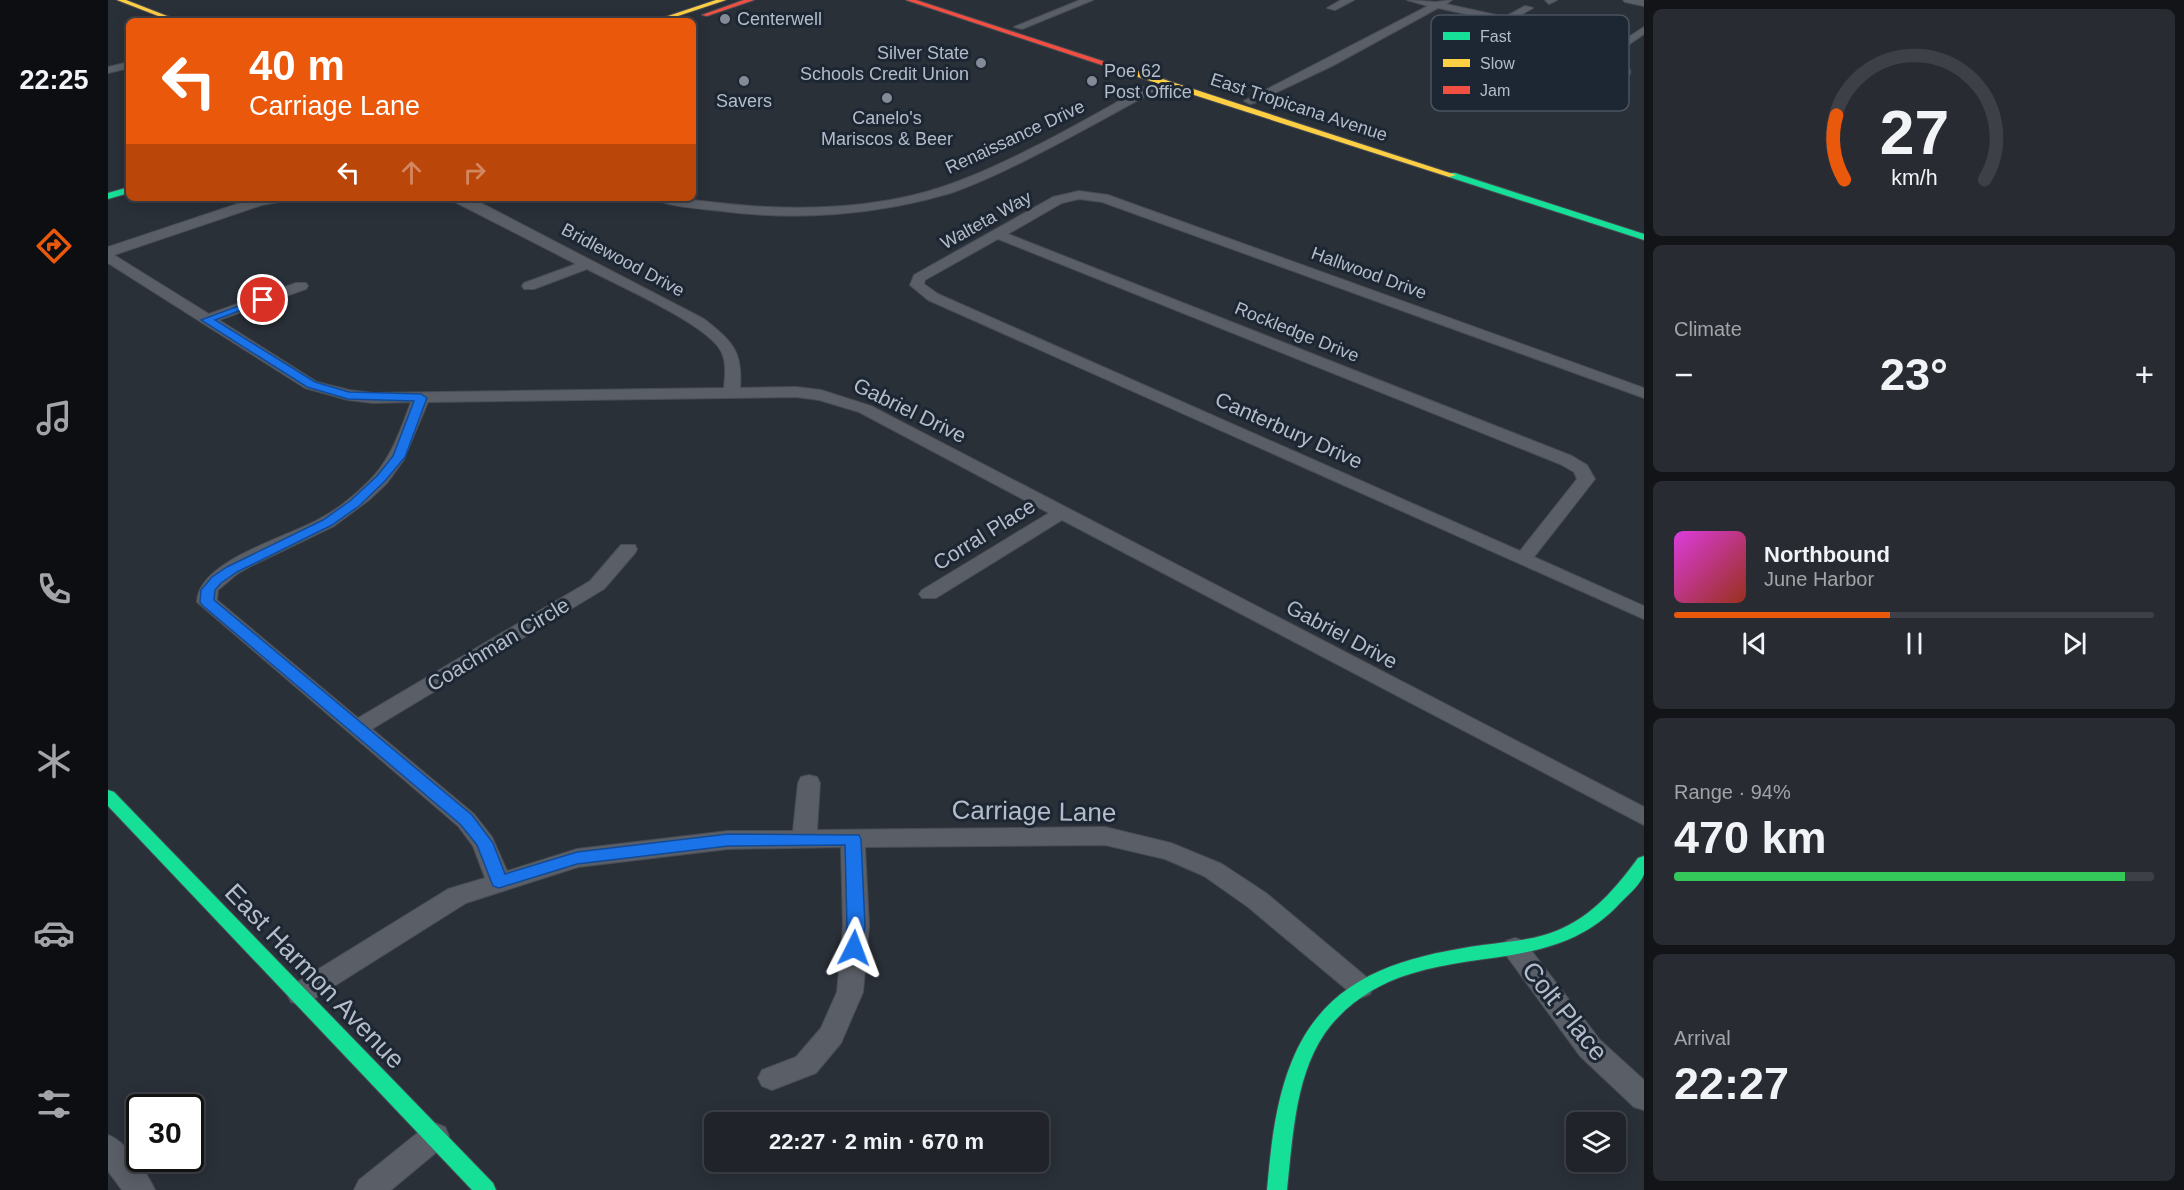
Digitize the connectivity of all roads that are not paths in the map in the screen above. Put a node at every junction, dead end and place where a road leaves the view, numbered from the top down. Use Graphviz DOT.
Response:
graph roads {
  1 [pos="120,0"];
  2 [pos="723,0"];
  3 [pos="752,0"];
  4 [pos="909,0"];
  5 [pos="931,0"];
  6 [pos="1088,0"];
  7 [pos="1348,0"];
  8 [pos="1412,0"];
  9 [pos="1628,0"];
  10 [pos="1442,3"];
  11 [pos="1644,3"];
  12 [pos="1332,8"];
  13 [pos="1528,8"];
  14 [pos="1487,15"];
  15 [pos="1515,15"];
  16 [pos="687,16"];
  17 [pos="169,18"];
  18 [pos="1014,29"];
  19 [pos="126,66"];
  20 [pos="108,70"];
  21 [pos="1163,82"];
  22 [pos="1195,93"];
  23 [pos="1250,101"];
  24 [pos="1231,104"];
  25 [pos="1292,115"];
  26 [pos="1437,171"];
  27 [pos="126,191"];
  28 [pos="1079,195"];
  29 [pos="108,196"];
  30 [pos="1559,200"];
  31 [pos="260,201"];
  32 [pos="462,201"];
  33 [pos="680,201"];
  34 [pos="1530,201"];
  35 [pos="1641,225"];
  36 [pos="997,234"];
  37 [pos="1644,237"];
  38 [pos="108,252"];
  39 [pos="108,257"];
  40 [pos="588,264"];
  41 [pos="917,285"];
  42 [pos="301,286"];
  43 [pos="529,286"];
  44 [pos="207,320"];
  45 [pos="732,391"];
  46 [pos="1644,393"];
  47 [pos="421,398"];
  48 [pos="1062,512"];
  49 [pos="628,549"];
  50 [pos="1524,558"];
  51 [pos="929,594"];
  52 [pos="1644,613"];
  53 [pos="357,728"];
  54 [pos="809,783"];
  55 [pos="108,796"];
  56 [pos="1644,817"];
  57 [pos="804,839"];
  58 [pos="853,839"];
  59 [pos="1644,862"];
  60 [pos="499,882"];
  61 [pos="1515,948"];
  62 [pos="1360,987"];
  63 [pos="300,994"];
  64 [pos="772,1078"];
  65 [pos="1644,1098"];
  66 [pos="435,1136"];
  67 [pos="108,1148"];
  68 [pos="140,1190"];
  69 [pos="369,1190"];
  70 [pos="486,1190"];
  71 [pos="1277,1190"];
  1 -- 17 [label="main road"];
  2 -- 16 [label="main road"];
  3 -- 16 [label="main road"];
  4 -- 18 [label="main road, East Tropicana Avenue"];
  5 -- 18 [label="main road, East Tropicana Avenue"];
  6 -- 18 [label="street"];
  7 -- 12 [label="street"];
  8 -- 10 [label="street"];
  9 -- 11 [label="street"];
  10 -- 14 [label="street"];
  10 -- 23 [label="street"];
  13 -- 15 [label="street"];
  18 -- 21 [label="main road, East Tropicana Avenue"];
  18 -- 23 [label="main road, East Tropicana Avenue"];
  19 -- 20 [label="street"];
  21 -- 22 [label="main road, East Tropicana Avenue"];
  21 -- 33 [label="street, Renaissance Drive"];
  22 -- 23 [label="main road"];
  22 -- 24 [label="main road, East Tropicana Avenue"];
  23 -- 25 [label="main road, East Tropicana Avenue"];
  24 -- 25 [label="main road"];
  24 -- 26 [label="main road, East Tropicana Avenue"];
  25 -- 30 [label="main road, East Tropicana Avenue"];
  26 -- 30 [label="main road"];
  26 -- 34 [label="main road, East Tropicana Avenue"];
  27 -- 29 [label="main road"];
  28 -- 36 [label="street, Walteta Way"];
  28 -- 46 [label="street, Hallwood Drive"];
  30 -- 35 [label="main road, East Tropicana Avenue"];
  31 -- 38 [label="street"];
  32 -- 40 [label="street, Bridlewood Drive"];
  34 -- 35 [label="main road"];
  34 -- 37 [label="main road, East Tropicana Avenue"];
  36 -- 41 [label="street, Walteta Way"];
  36 -- 50 [label="street, Rockledge Drive"];
  39 -- 44 [label="street, Gabriel Drive"];
  40 -- 43 [label="street"];
  40 -- 45 [label="street, Bridlewood Drive"];
  41 -- 50 [label="street, Canterbury Drive"];
  42 -- 44 [label="street"];
  44 -- 47 [label="street, Gabriel Drive"];
  45 -- 47 [label="street, Gabriel Drive"];
  45 -- 48 [label="street, Gabriel Drive"];
  47 -- 53 [label="street"];
  48 -- 51 [label="street, Corral Place"];
  48 -- 56 [label="street, Gabriel Drive"];
  49 -- 53 [label="street, Coachman Circle"];
  50 -- 52 [label="street, Canterbury Drive"];
  53 -- 60 [label="street"];
  54 -- 57 [label="street"];
  55 -- 63 [label="main road, East Harmon Avenue"];
  57 -- 58 [label="street, Carriage Lane"];
  57 -- 60 [label="street, Carriage Lane"];
  58 -- 62 [label="street, Carriage Lane"];
  58 -- 64 [label="street"];
  59 -- 61 [label="main road"];
  60 -- 63 [label="street, Carriage Lane"];
  61 -- 62 [label="main road"];
  61 -- 65 [label="street, Colt Place"];
  62 -- 71 [label="main road"];
  63 -- 66 [label="main road, East Harmon Avenue"];
  66 -- 69 [label="street"];
  66 -- 70 [label="main road, East Harmon Avenue"];
  67 -- 68 [label="street"];
}
